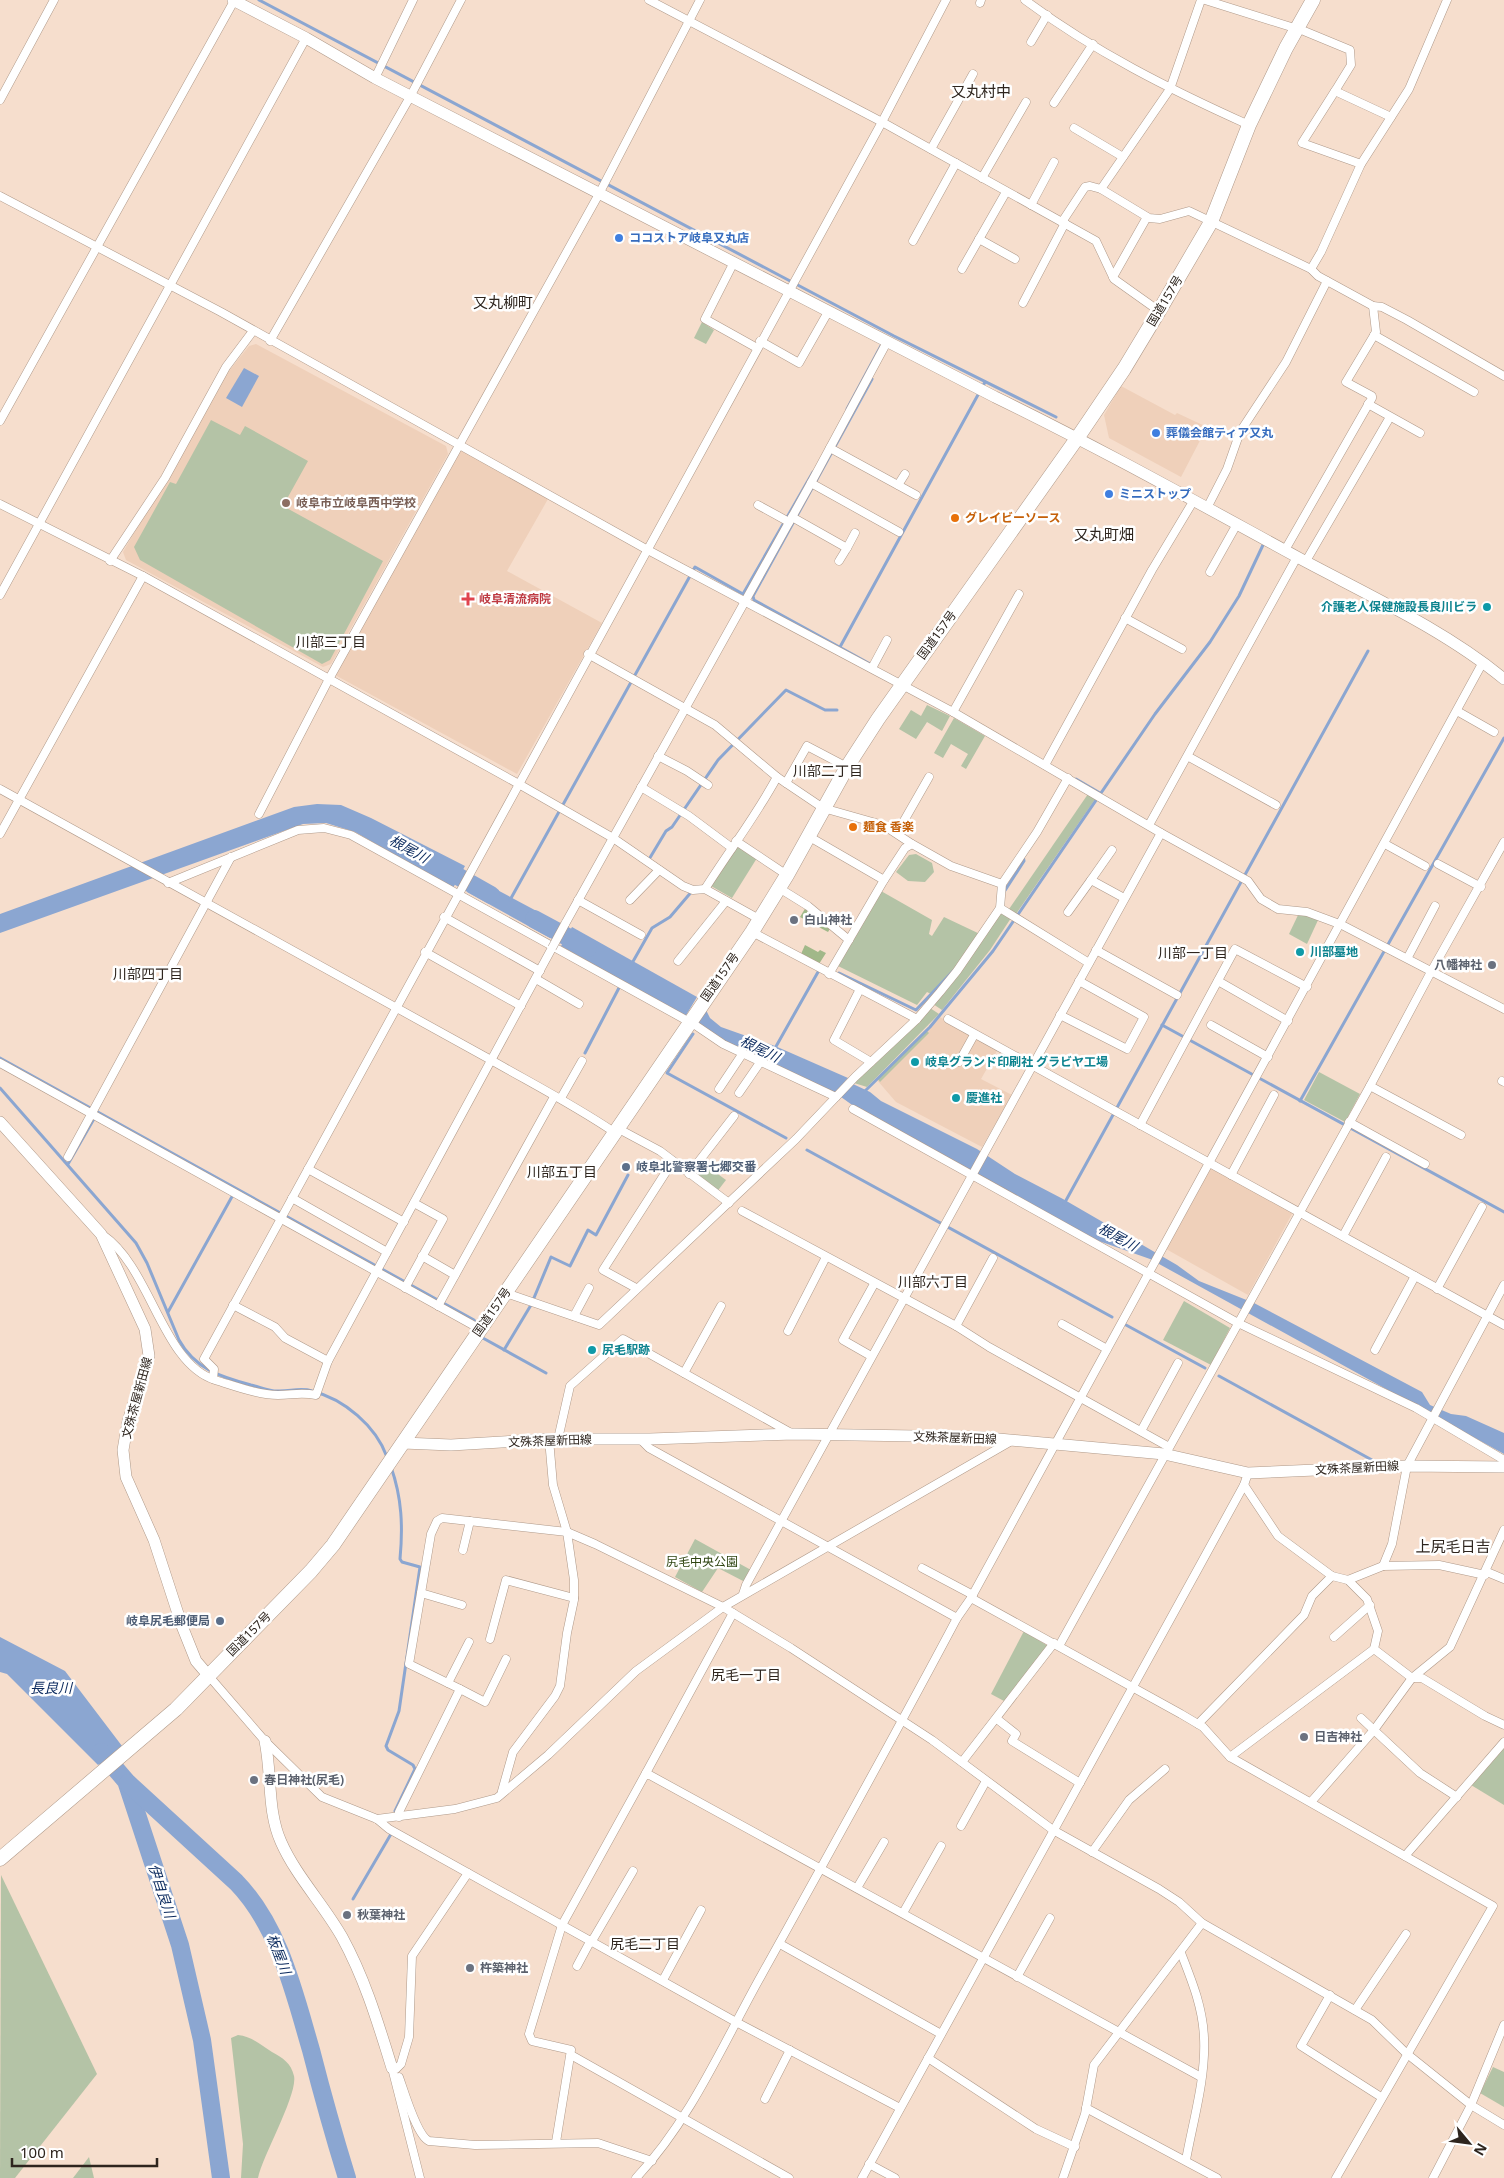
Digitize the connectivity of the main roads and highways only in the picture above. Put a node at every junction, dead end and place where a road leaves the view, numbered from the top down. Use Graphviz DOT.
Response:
graph roads {
  1 [pos="1313,0"];
  2 [pos="0,1859"];
  1 -- 2 [label="highway, 国道157号"];
}
